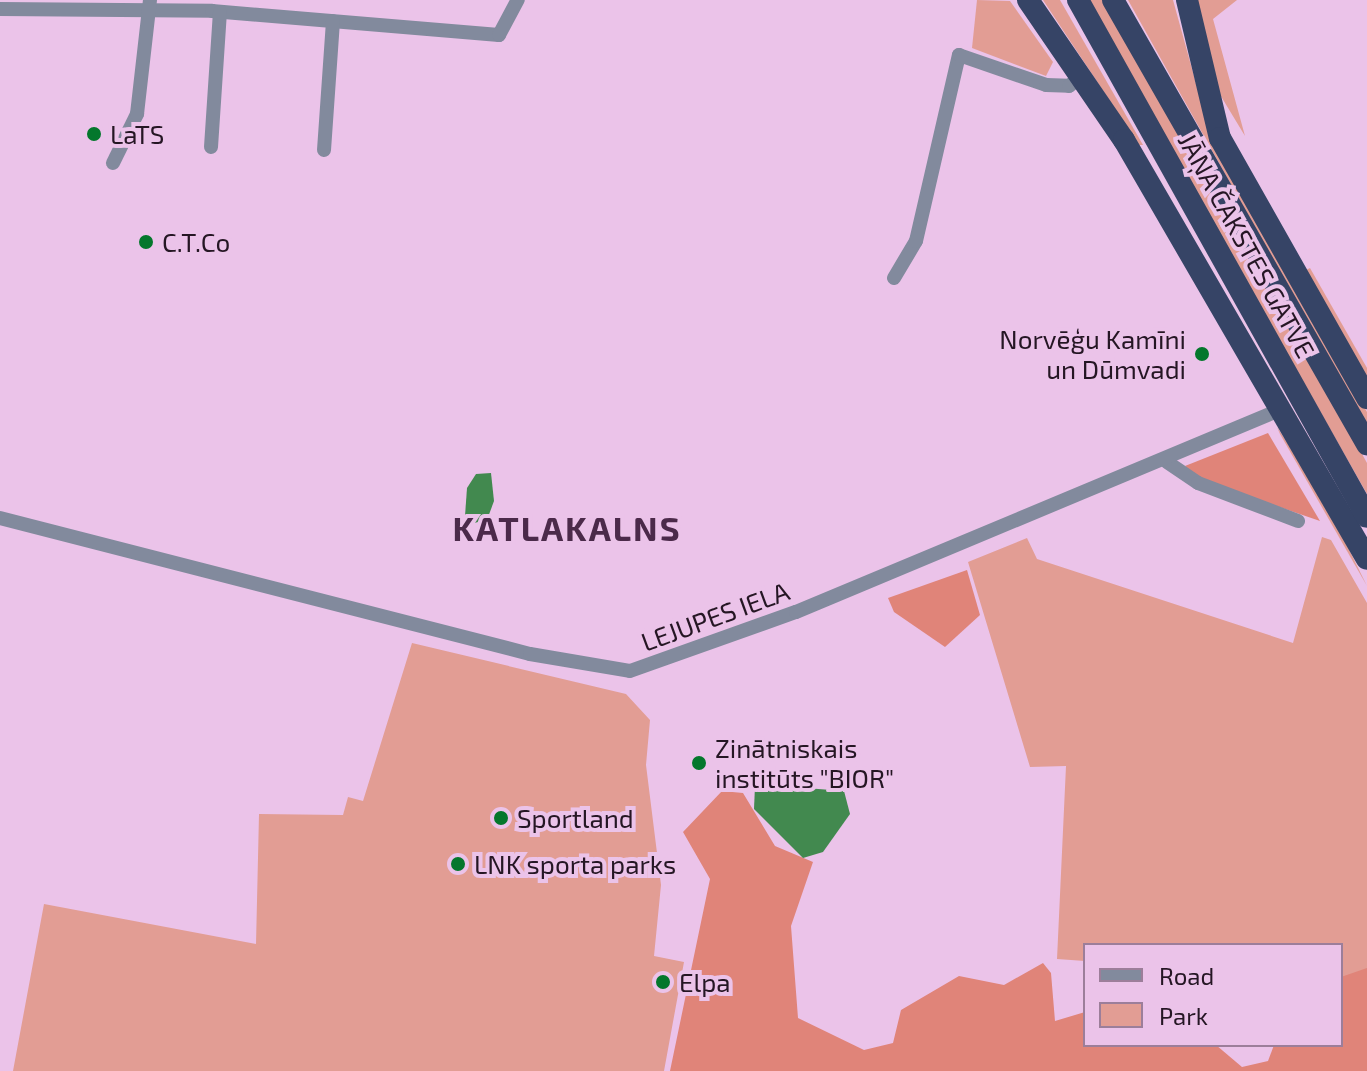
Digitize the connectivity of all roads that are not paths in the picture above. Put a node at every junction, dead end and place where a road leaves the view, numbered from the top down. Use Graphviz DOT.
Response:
graph roads {
  1 [pos="518,0"];
  2 [pos="1028,0"];
  3 [pos="1078,0"];
  4 [pos="1113,0"];
  5 [pos="1187,0"];
  6 [pos="150,4"];
  7 [pos="0,8"];
  8 [pos="220,12"];
  9 [pos="333,21"];
  10 [pos="1082,76"];
  11 [pos="211,147"];
  12 [pos="324,150"];
  13 [pos="113,163"];
  14 [pos="894,278"];
  15 [pos="1367,398"];
  16 [pos="1282,409"];
  17 [pos="1367,444"];
  18 [pos="1167,462"];
  19 [pos="1367,517"];
  20 [pos="0,518"];
  21 [pos="1298,521"];
  22 [pos="1367,559"];
  1 -- 9 [label="street"];
  2 -- 10 [label="highway"];
  3 -- 19 [label="highway, JĀŅA ČAKSTES GATVE"];
  4 -- 17 [label="highway, JĀŅA ČAKSTES GATVE"];
  5 -- 15 [label="highway"];
  6 -- 7 [label="street"];
  6 -- 8 [label="street"];
  6 -- 13 [label="street"];
  8 -- 9 [label="street"];
  8 -- 11 [label="street"];
  9 -- 12 [label="street"];
  10 -- 14 [label="street"];
  10 -- 16 [label="highway"];
  16 -- 18 [label="street, LEJUPES IELA"];
  16 -- 22 [label="highway"];
  18 -- 20 [label="street, LEJUPES IELA"];
  18 -- 21 [label="street"];
}
